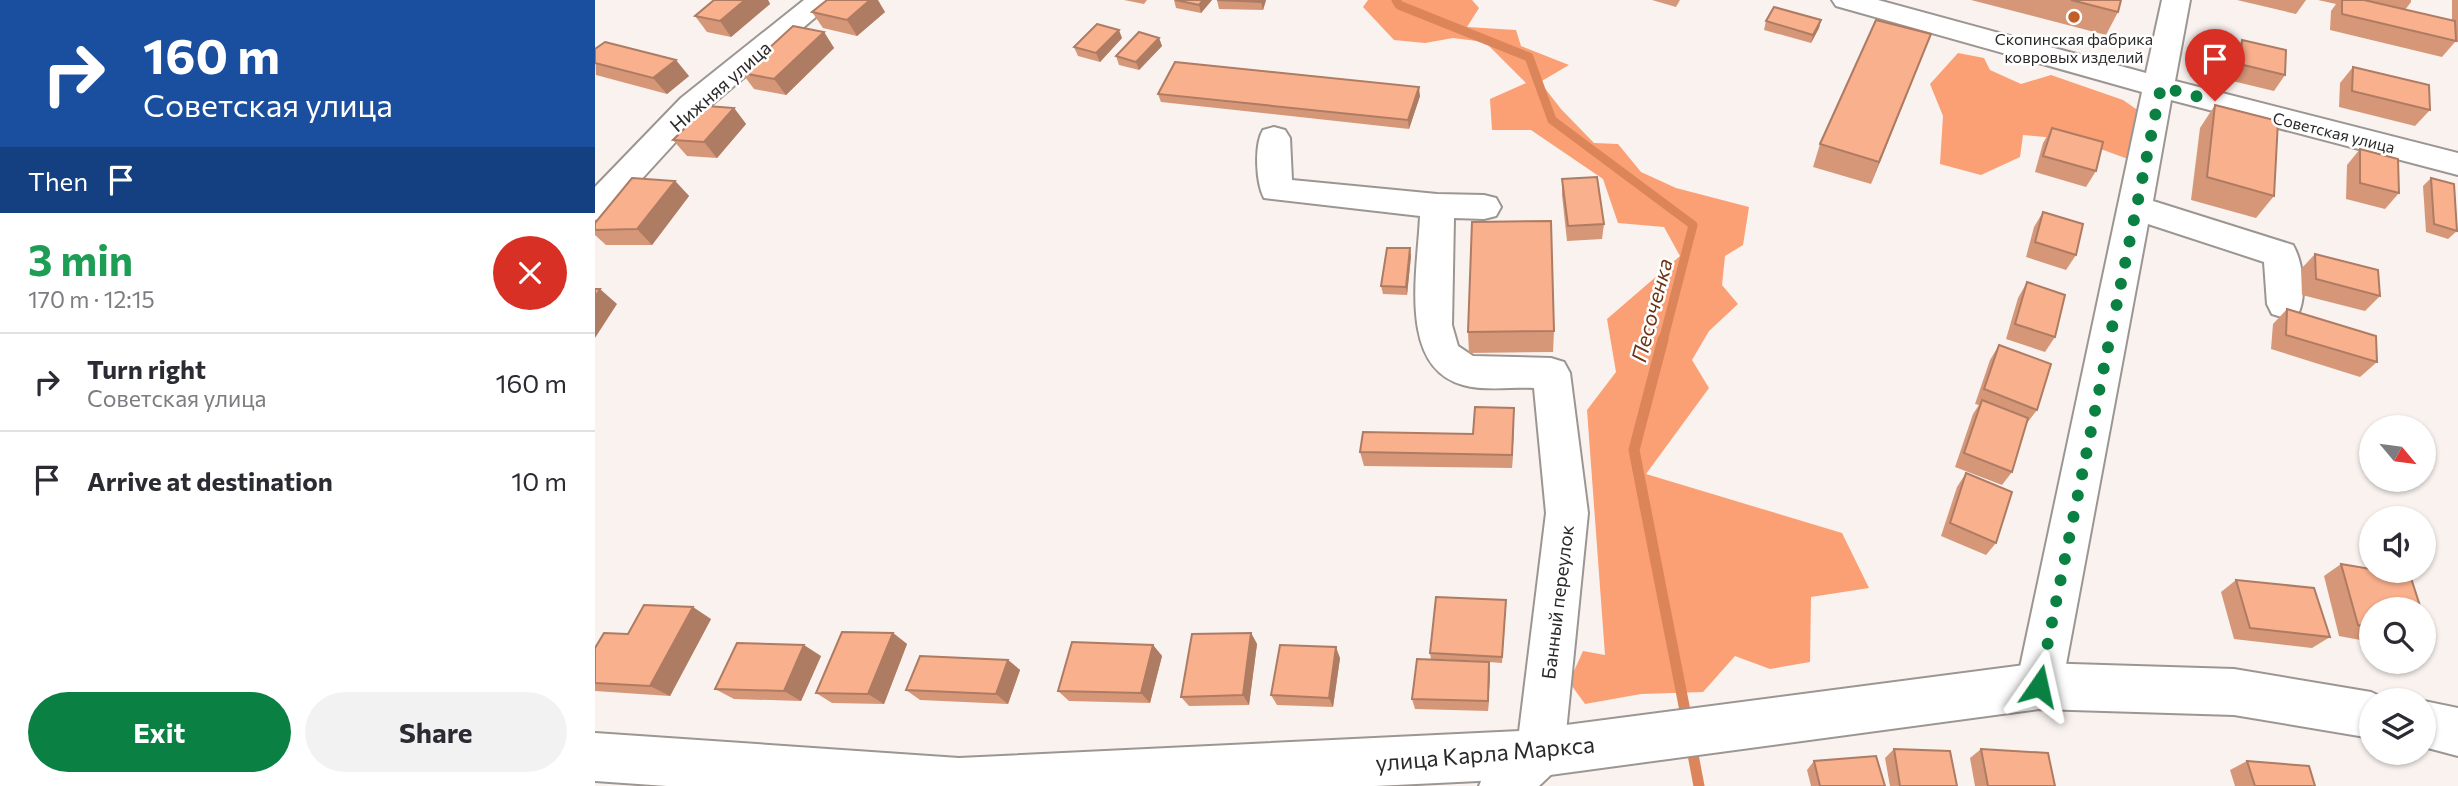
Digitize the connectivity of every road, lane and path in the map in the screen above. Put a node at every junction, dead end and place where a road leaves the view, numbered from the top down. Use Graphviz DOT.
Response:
graph roads {
  1 [pos="822,0"];
  2 [pos="1846,0"];
  3 [pos="2176,0"];
  4 [pos="2161,87"];
  5 [pos="1274,138"];
  6 [pos="2458,164"];
  7 [pos="1437,206"];
  8 [pos="1484,207"];
  9 [pos="595,208"];
  10 [pos="2136,208"];
  11 [pos="2285,304"];
  12 [pos="2039,686"];
  13 [pos="2359,713"];
  14 [pos="2436,727"];
  15 [pos="2458,732"];
  16 [pos="1539,752"];
  17 [pos="595,757"];
  18 [pos="958,784"];
  19 [pos="1503,786"];
  1 -- 9 [label="street, Нижняя улица"];
  2 -- 4 [label="street, Советская улица"];
  3 -- 4 [label="street"];
  4 -- 6 [label="street, Советская улица"];
  4 -- 10 [label="street"];
  5 -- 7 [label="street"];
  7 -- 8 [label="street"];
  7 -- 16 [label="street, Банный переулок"];
  10 -- 11 [label="street"];
  10 -- 12 [label="street"];
  12 -- 13 [label="street, улица Карла Маркса"];
  12 -- 16 [label="street, улица Карла Маркса"];
  14 -- 15 [label="street"];
  16 -- 18 [label="street, улица Карла Маркса"];
  16 -- 19 [label="street"];
  17 -- 18 [label="street, улица Карла Маркса"];
}
